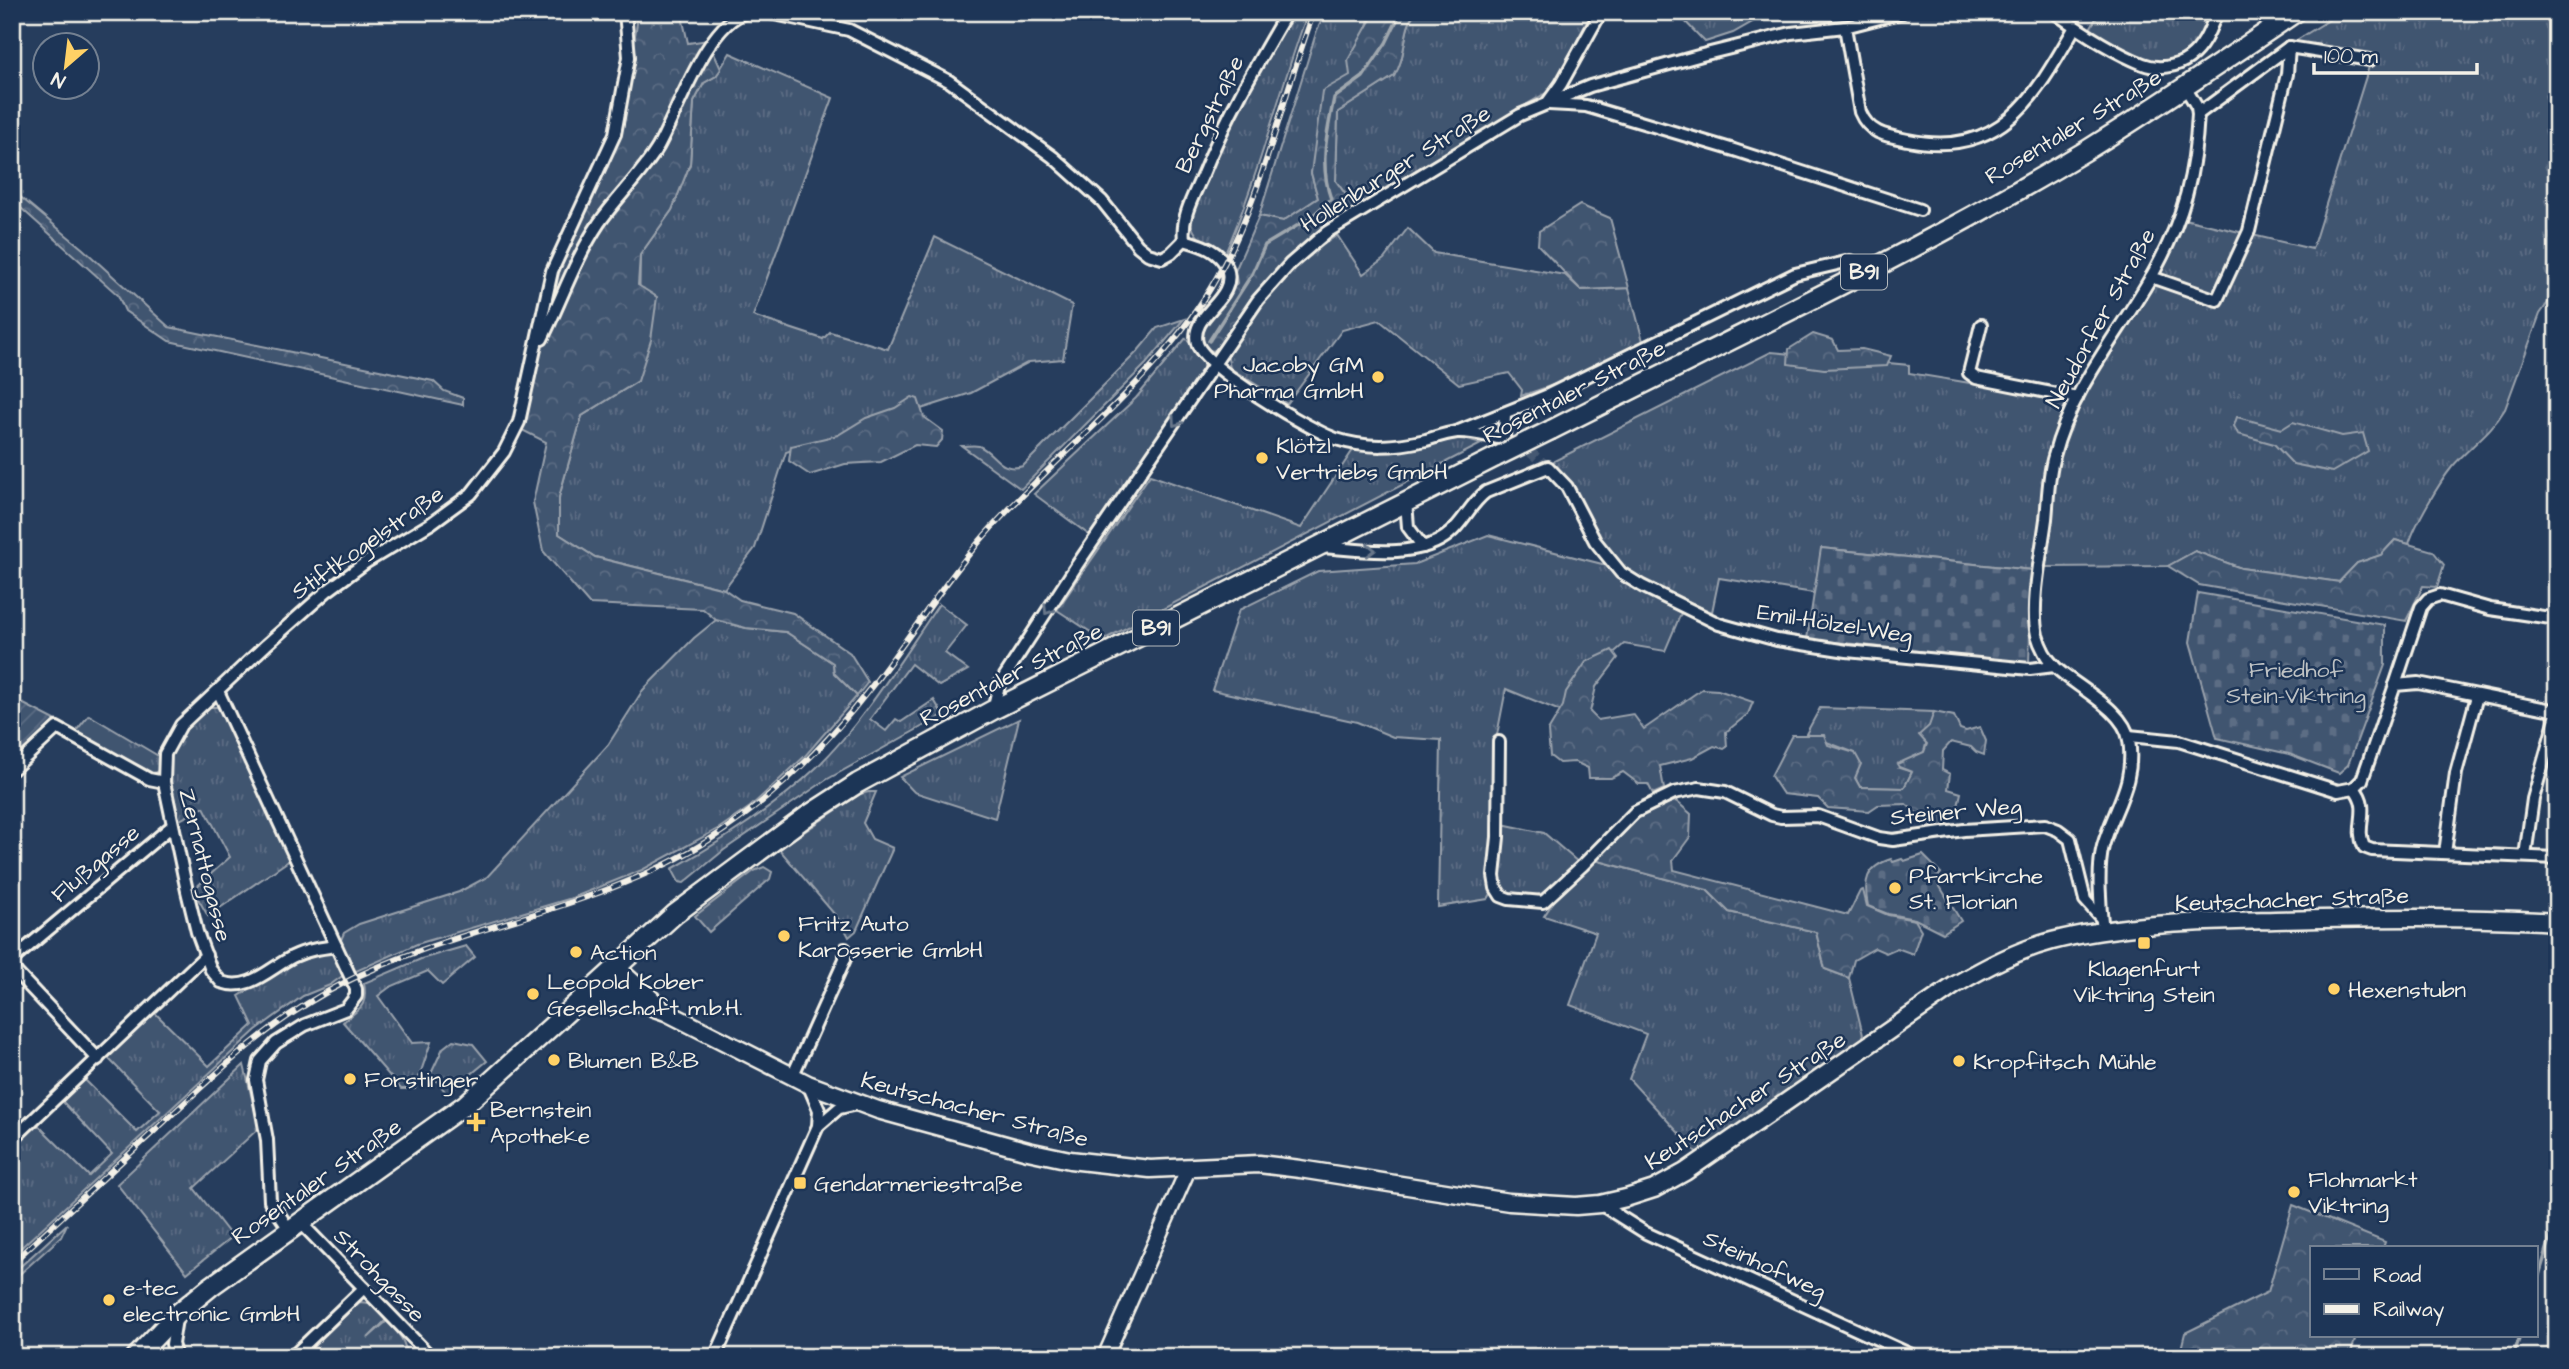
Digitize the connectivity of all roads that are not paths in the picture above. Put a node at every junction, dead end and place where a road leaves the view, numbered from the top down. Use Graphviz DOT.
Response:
graph roads {
  1 [pos="625,12"];
  2 [pos="748,12"];
  3 [pos="765,12"];
  4 [pos="1287,12"];
  5 [pos="1601,12"];
  6 [pos="1903,12"];
  7 [pos="2054,12"];
  8 [pos="2217,12"];
  9 [pos="2296,12"];
  10 [pos="731,16"];
  11 [pos="1845,27"];
  12 [pos="2075,27"];
  13 [pos="2289,47"];
  14 [pos="2370,60"];
  15 [pos="2185,87"];
  16 [pos="1546,104"];
  17 [pos="2198,114"];
  18 [pos="1920,211"];
  19 [pos="1184,240"];
  20 [pos="1850,261"];
  21 [pos="2151,277"];
  22 [pos="1981,325"];
  23 [pos="535,354"];
  24 [pos="1215,366"];
  25 [pos="2077,398"];
  26 [pos="1505,413"];
  27 [pos="1458,432"];
  28 [pos="1406,502"];
  29 [pos="1319,546"];
  30 [pos="1423,547"];
  31 [pos="2557,619"];
  32 [pos="2054,666"];
  33 [pos="2395,685"];
  34 [pos="218,691"];
  35 [pos="2477,696"];
  36 [pos="993,710"];
  37 [pos="2557,713"];
  38 [pos="2129,736"];
  39 [pos="1499,742"];
  40 [pos="12,770"];
  41 [pos="164,782"];
  42 [pos="2354,788"];
  43 [pos="172,826"];
  44 [pos="2445,853"];
  45 [pos="2525,856"];
  46 [pos="2557,858"];
  47 [pos="2557,922"];
  48 [pos="2102,924"];
  49 [pos="336,946"];
  50 [pos="845,949"];
  51 [pos="206,955"];
  52 [pos="12,960"];
  53 [pos="12,968"];
  54 [pos="617,968"];
  55 [pos="629,999"];
  56 [pos="581,1001"];
  57 [pos="666,1012"];
  58 [pos="98,1059"];
  59 [pos="792,1077"];
  60 [pos="808,1084"];
  61 [pos="830,1093"];
  62 [pos="859,1103"];
  63 [pos="821,1118"];
  64 [pos="12,1140"];
  65 [pos="1189,1167"];
  66 [pos="1600,1204"];
  67 [pos="294,1225"];
  68 [pos="364,1288"];
  69 [pos="176,1315"];
  70 [pos="136,1357"];
  71 [pos="176,1357"];
  72 [pos="292,1357"];
  73 [pos="431,1357"];
  74 [pos="715,1357"];
  75 [pos="1105,1357"];
  76 [pos="1916,1357"];
  1 -- 23 [label="street, Stiftkogelstraße"];
  2 -- 10 [label="street"];
  3 -- 19 [label="street"];
  4 -- 19 [label="street, Bergstraße"];
  5 -- 16 [label="street"];
  6 -- 11 [label="street"];
  7 -- 12 [label="street"];
  8 -- 12 [label="street"];
  9 -- 15 [label="main road, Rosentaler Straße / B91"];
  10 -- 23 [label="street"];
  11 -- 12 [label="street"];
  11 -- 16 [label="street"];
  13 -- 14 [label="street"];
  13 -- 17 [label="street"];
  13 -- 21 [label="street"];
  15 -- 17 [label="street, Neudorfer Straße"];
  15 -- 28 [label="main road, Rosentaler Straße / B91, bridge"];
  16 -- 18 [label="street, Hollenburger Straße"];
  16 -- 24 [label="street, Hollenburger Straße"];
  17 -- 21 [label="street, Neudorfer Straße"];
  19 -- 24 [label="street"];
  20 -- 26 [label="street"];
  21 -- 25 [label="street, Neudorfer Straße"];
  22 -- 25 [label="street"];
  23 -- 34 [label="street, Stiftkogelstraße"];
  24 -- 27 [label="street"];
  24 -- 36 [label="street, Hollenburger Straße, one-way"];
  25 -- 32 [label="street, Neudorfer Straße"];
  26 -- 27 [label="street"];
  26 -- 27 [label="street"];
  28 -- 29 [label="main road, Rosentaler Straße / B91"];
  28 -- 30 [label="street"];
  29 -- 30 [label="street, Emil-Hölzel-Weg, one-way"];
  29 -- 36 [label="main road, Rosentaler Straße / B91"];
  30 -- 32 [label="street, Emil-Hölzel-Weg"];
  31 -- 33 [label="street"];
  32 -- 38 [label="street"];
  33 -- 35 [label="street"];
  33 -- 42 [label="street"];
  34 -- 41 [label="street, Zernattogasse"];
  34 -- 49 [label="street"];
  35 -- 37 [label="street"];
  35 -- 44 [label="street"];
  36 -- 54 [label="main road, Rosentaler Straße / B91"];
  37 -- 45 [label="street"];
  38 -- 42 [label="street"];
  38 -- 48 [label="street"];
  39 -- 48 [label="street, Steiner Weg"];
  40 -- 41 [label="street"];
  41 -- 43 [label="street, Zernattogasse"];
  42 -- 44 [label="street"];
  43 -- 51 [label="street, Zernattogasse"];
  43 -- 52 [label="street, Flußgasse"];
  44 -- 45 [label="street"];
  45 -- 46 [label="street"];
  47 -- 48 [label="main road, Keutschacher Straße"];
  48 -- 66 [label="main road, Keutschacher Straße"];
  49 -- 51 [label="street, Zernattogasse"];
  49 -- 67 [label="street"];
  50 -- 59 [label="street"];
  51 -- 58 [label="street"];
  53 -- 58 [label="street"];
  54 -- 55 [label="main road"];
  54 -- 56 [label="main road, Rosentaler Straße / B91"];
  54 -- 57 [label="main road"];
  55 -- 56 [label="main road"];
  55 -- 57 [label="main road"];
  56 -- 67 [label="main road, Rosentaler Straße / B91"];
  57 -- 59 [label="main road, Keutschacher Straße"];
  58 -- 64 [label="street"];
  59 -- 60 [label="main road, Keutschacher Straße"];
  60 -- 61 [label="main road, Keutschacher Straße"];
  60 -- 63 [label="street"];
  61 -- 62 [label="main road, Keutschacher Straße"];
  61 -- 63 [label="street"];
  62 -- 63 [label="street"];
  62 -- 65 [label="main road, Keutschacher Straße"];
  63 -- 74 [label="street"];
  65 -- 66 [label="main road, Keutschacher Straße"];
  65 -- 75 [label="street"];
  66 -- 76 [label="street, Steinhofweg"];
  67 -- 68 [label="street, Strohgasse"];
  67 -- 69 [label="main road, Rosentaler Straße / B91"];
  68 -- 72 [label="street"];
  68 -- 73 [label="street, Strohgasse"];
  69 -- 70 [label="main road, Rosentaler Straße / B91"];
  69 -- 71 [label="street"];
}
